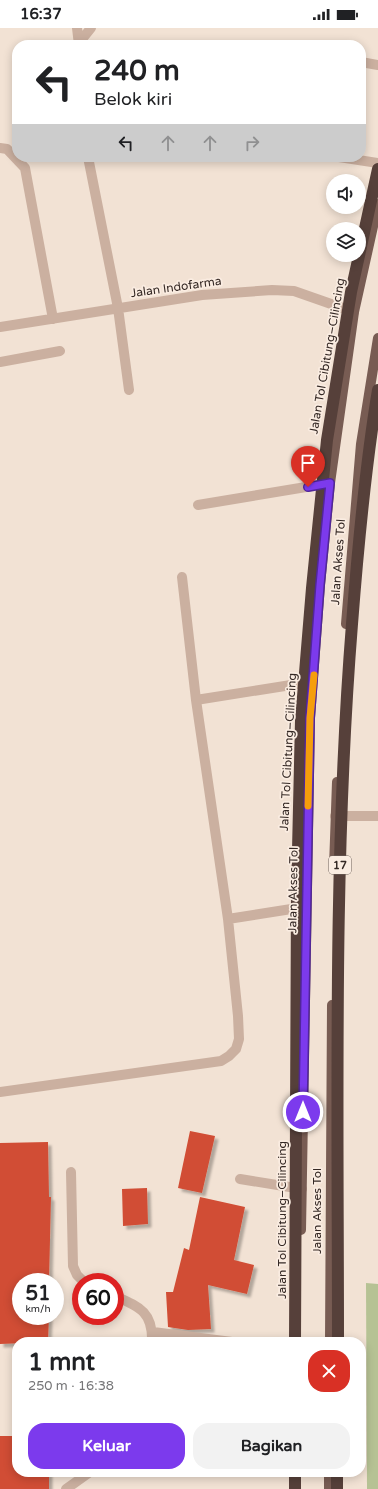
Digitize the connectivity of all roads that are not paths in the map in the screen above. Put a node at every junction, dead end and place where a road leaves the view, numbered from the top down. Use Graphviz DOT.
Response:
graph roads {
  1 [pos="77,28"];
  2 [pos="92,28"];
  3 [pos="78,40"];
  4 [pos="82,40"];
  5 [pos="366,63"];
  6 [pos="378,65"];
  7 [pos="0,148"];
  8 [pos="12,154"];
  9 [pos="366,161"];
  10 [pos="19,162"];
  11 [pos="89,162"];
  12 [pos="378,163"];
  13 [pos="378,169"];
  14 [pos="378,204"];
  15 [pos="118,308"];
  16 [pos="354,312"];
  17 [pos="53,319"];
  18 [pos="0,327"];
  19 [pos="378,338"];
  20 [pos="60,352"];
  21 [pos="0,362"];
  22 [pos="129,390"];
  23 [pos="378,390"];
  24 [pos="330,483"];
  25 [pos="198,504"];
  26 [pos="182,578"];
  27 [pos="313,682"];
  28 [pos="196,700"];
  29 [pos="335,816"];
  30 [pos="378,816"];
  31 [pos="306,906"];
  32 [pos="228,919"];
  33 [pos="0,1092"];
  34 [pos="71,1172"];
  35 [pos="240,1179"];
  36 [pos="302,1189"];
  37 [pos="76,1273"];
  38 [pos="124,1300"];
  39 [pos="152,1337"];
  40 [pos="295,1337"];
  41 [pos="300,1337"];
  42 [pos="330,1337"];
  43 [pos="338,1337"];
  44 [pos="83,1477"];
  45 [pos="295,1477"];
  46 [pos="299,1477"];
  47 [pos="329,1477"];
  48 [pos="337,1477"];
  49 [pos="66,1489"];
  50 [pos="295,1489"];
  51 [pos="298,1489"];
  52 [pos="329,1489"];
  53 [pos="337,1489"];
  1 -- 3 [label="street"];
  2 -- 4 [label="street"];
  5 -- 6 [label="street"];
  7 -- 8 [label="street"];
  9 -- 12 [label="street"];
  10 -- 17 [label="street"];
  11 -- 15 [label="street"];
  13 -- 40 [label="highway, Jalan Tol Cibitung–Cilincing"];
  14 -- 16 [label="main road, Jalan Akses Tol"];
  15 -- 16 [label="street, Jalan Indofarma"];
  15 -- 17 [label="street, Jalan Indofarma"];
  15 -- 22 [label="street"];
  16 -- 24 [label="main road, Jalan Akses Tol"];
  17 -- 18 [label="street, Jalan Indofarma"];
  19 -- 29 [label="main road, Jalan Akses Tol"];
  20 -- 21 [label="street"];
  23 -- 43 [label="highway, 17"];
  24 -- 25 [label="street"];
  24 -- 27 [label="main road, Jalan Akses Tol"];
  26 -- 28 [label="street"];
  27 -- 28 [label="street"];
  27 -- 31 [label="main road, Jalan Akses Tol"];
  28 -- 32 [label="street"];
  29 -- 30 [label="street"];
  29 -- 42 [label="main road, Jalan Akses Tol"];
  31 -- 32 [label="street"];
  31 -- 36 [label="main road, Jalan Akses Tol"];
  32 -- 33 [label="street"];
  34 -- 37 [label="street"];
  35 -- 36 [label="street"];
  36 -- 41 [label="main road, Jalan Akses Tol"];
  38 -- 39 [label="street"];
  44 -- 49 [label="street"];
  45 -- 50 [label="highway"];
  46 -- 51 [label="main road"];
  47 -- 52 [label="main road"];
  48 -- 53 [label="highway"];
}
